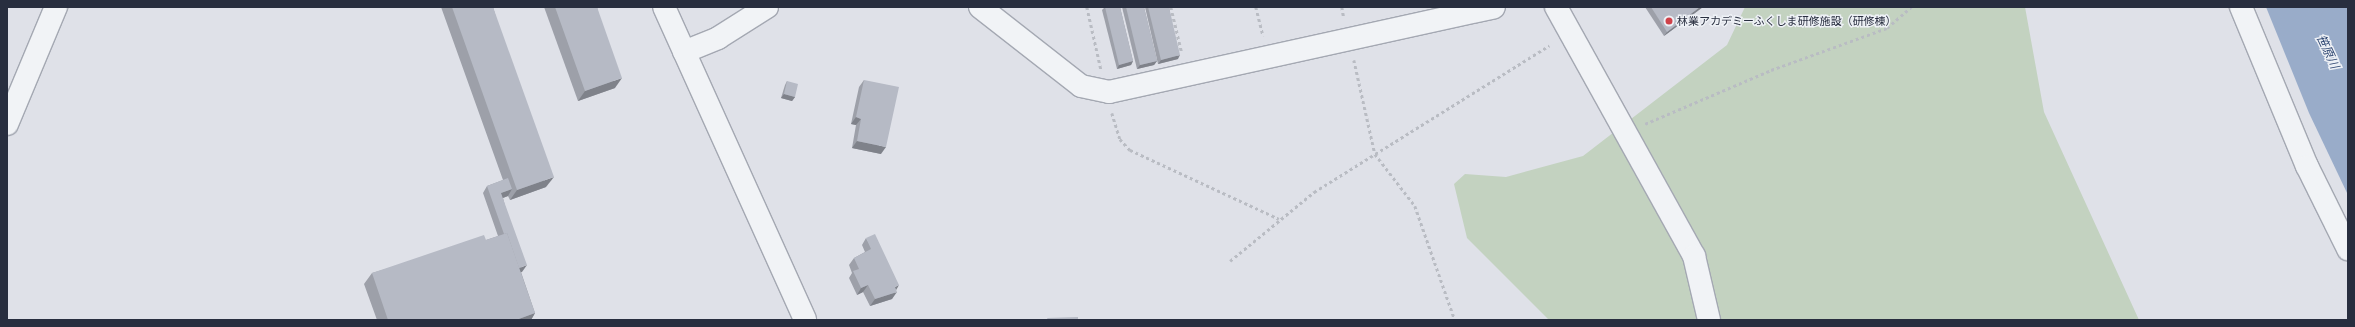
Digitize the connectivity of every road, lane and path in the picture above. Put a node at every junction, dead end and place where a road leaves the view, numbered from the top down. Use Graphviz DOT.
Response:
graph roads {
  1 [pos="56,7"];
  2 [pos="664,7"];
  3 [pos="767,7"];
  4 [pos="980,7"];
  5 [pos="1087,7"];
  6 [pos="1171,7"];
  7 [pos="1256,7"];
  8 [pos="1342,7"];
  9 [pos="1494,7"];
  10 [pos="1556,7"];
  11 [pos="1911,7"];
  12 [pos="2242,7"];
  13 [pos="1349,41"];
  14 [pos="1548,46"];
  15 [pos="684,52"];
  16 [pos="1268,59"];
  17 [pos="1188,77"];
  18 [pos="1107,92"];
  19 [pos="7,124"];
  20 [pos="1626,132"];
  21 [pos="1375,154"];
  22 [pos="1279,219"];
  23 [pos="2348,249"];
  24 [pos="1230,261"];
  25 [pos="805,320"];
  26 [pos="1455,320"];
  27 [pos="1709,320"];
  1 -- 19 [label="street"];
  2 -- 15 [label="street"];
  3 -- 15 [label="street"];
  4 -- 18 [label="street"];
  5 -- 18 [label="path"];
  6 -- 17 [label="path"];
  7 -- 16 [label="path"];
  8 -- 13 [label="path"];
  9 -- 13 [label="street"];
  10 -- 20 [label="street"];
  11 -- 20 [label="path"];
  12 -- 23 [label="street"];
  13 -- 16 [label="street"];
  13 -- 21 [label="path"];
  14 -- 21 [label="path"];
  15 -- 25 [label="street"];
  16 -- 17 [label="street"];
  17 -- 18 [label="street"];
  18 -- 22 [label="path"];
  20 -- 27 [label="street"];
  21 -- 22 [label="path"];
  21 -- 26 [label="path"];
  22 -- 24 [label="path"];
}
